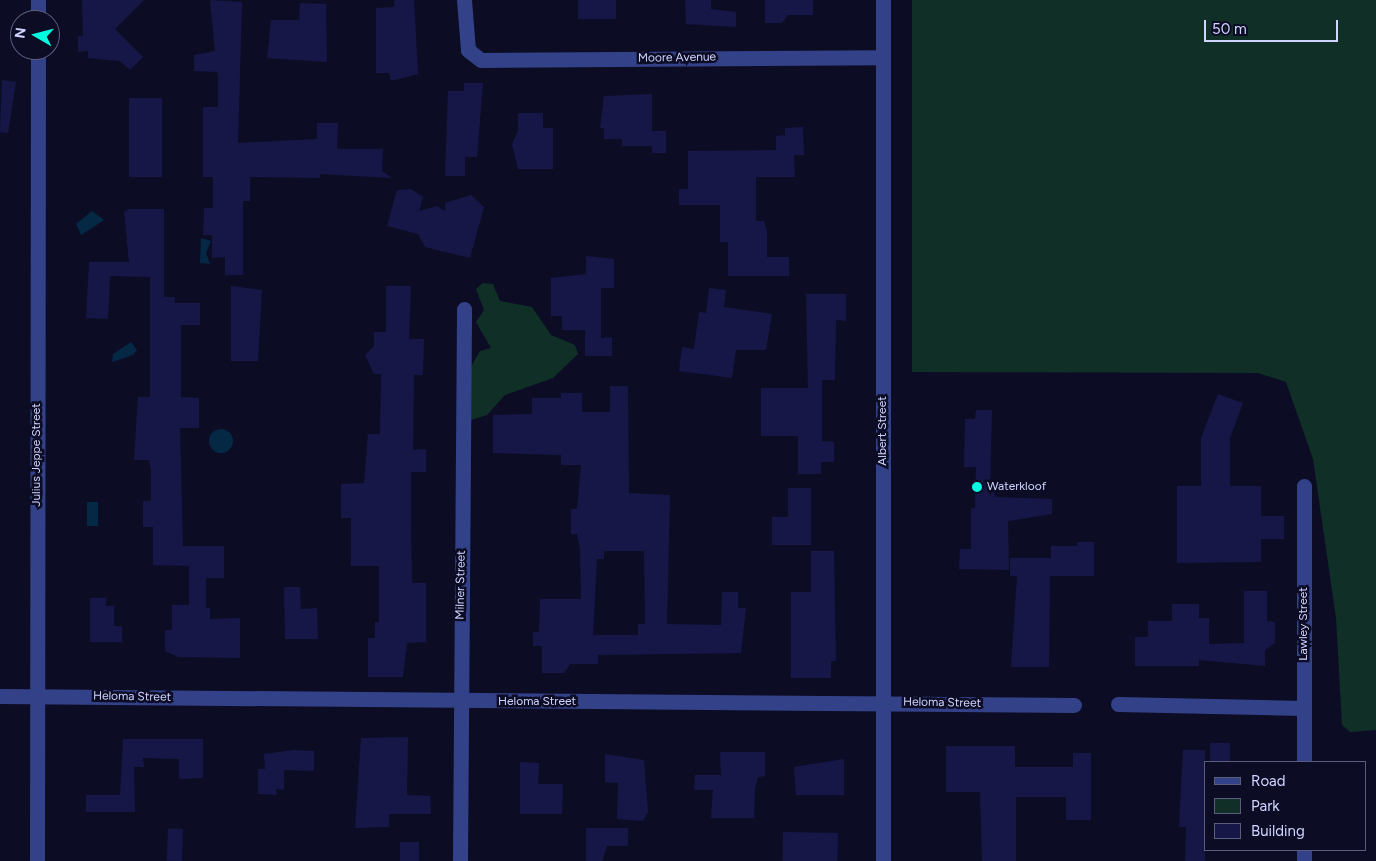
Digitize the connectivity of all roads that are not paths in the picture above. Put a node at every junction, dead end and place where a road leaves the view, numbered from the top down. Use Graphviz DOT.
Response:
graph roads {
  1 [pos="464,0"];
  2 [pos="883,0"];
  3 [pos="883,56"];
  4 [pos="38,60"];
  5 [pos="464,308"];
  6 [pos="1304,486"];
  7 [pos="37,695"];
  8 [pos="0,696"];
  9 [pos="459,702"];
  10 [pos="884,702"];
  11 [pos="1118,704"];
  12 [pos="1074,705"];
  13 [pos="1304,708"];
  14 [pos="1304,761"];
  15 [pos="38,861"];
  16 [pos="460,861"];
  17 [pos="883,861"];
  1 -- 3 [label="street, Moore Avenue"];
  2 -- 3 [label="street, Albert Street"];
  3 -- 10 [label="street, Albert Street"];
  4 -- 7 [label="street, Julius Jeppe Street"];
  5 -- 9 [label="street, Milner Street"];
  6 -- 13 [label="street, Lawley Street"];
  7 -- 8 [label="street, Heloma Street"];
  7 -- 9 [label="street, Heloma Street"];
  7 -- 15 [label="street, Julius Jeppe Street"];
  9 -- 10 [label="street, Heloma Street"];
  9 -- 16 [label="street, Milner Street"];
  10 -- 12 [label="street, Heloma Street"];
  10 -- 17 [label="street, Albert Street"];
  11 -- 13 [label="street"];
  13 -- 14 [label="street, Lawley Street"];
}
